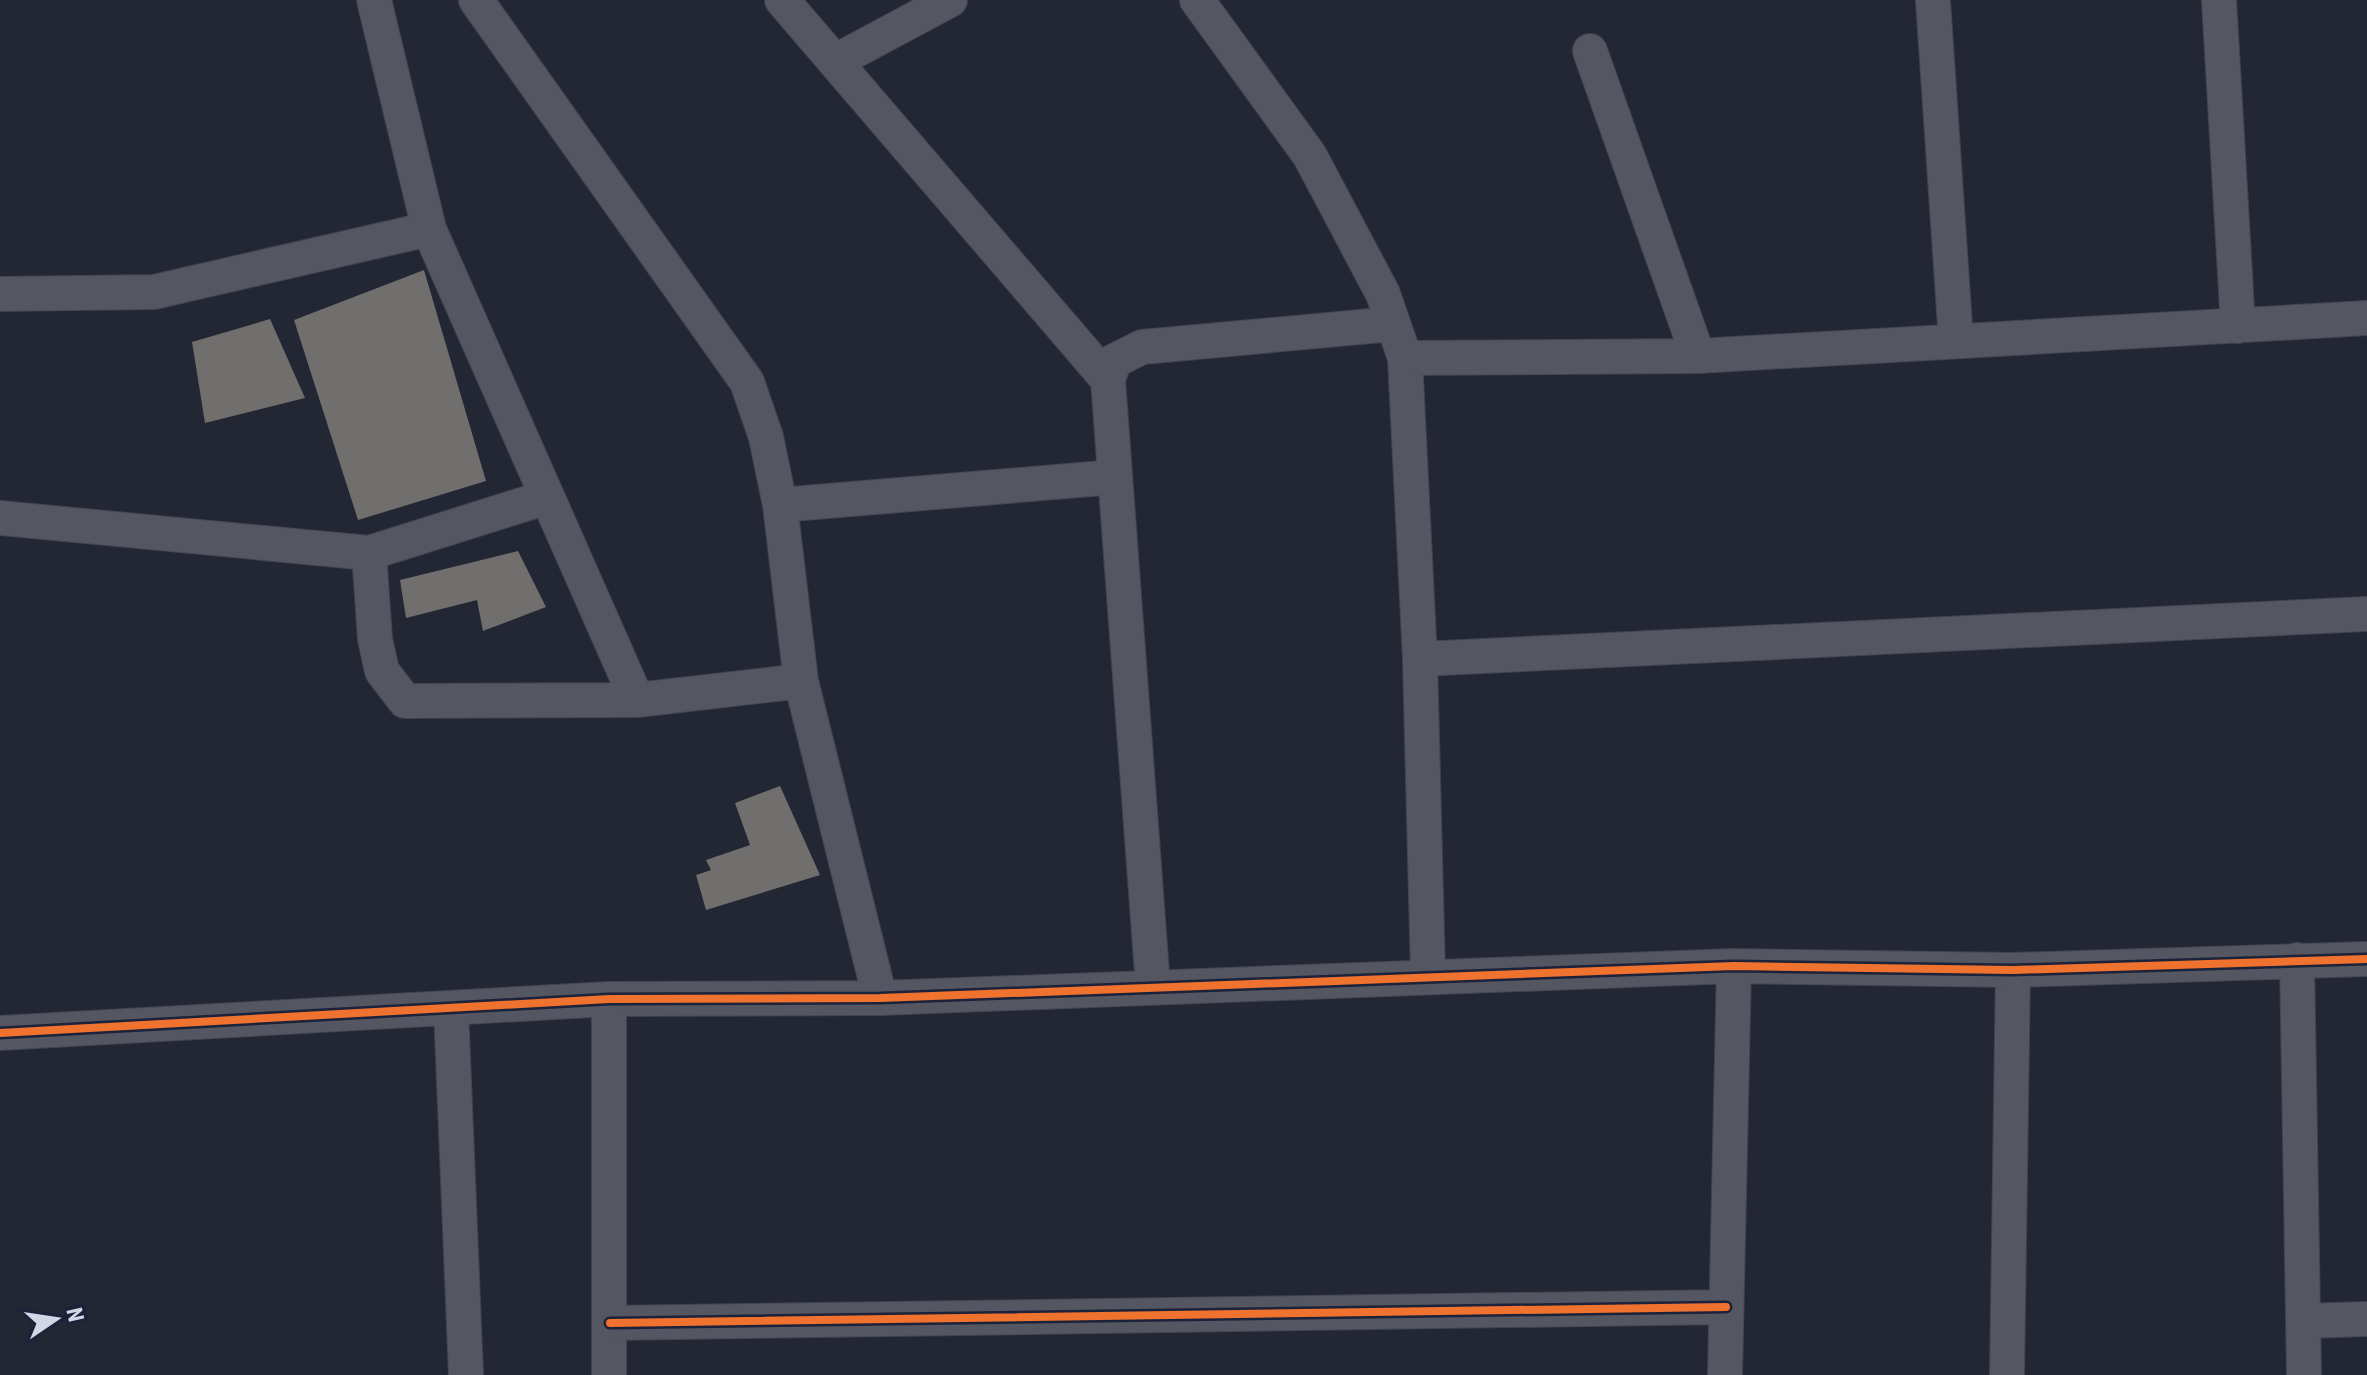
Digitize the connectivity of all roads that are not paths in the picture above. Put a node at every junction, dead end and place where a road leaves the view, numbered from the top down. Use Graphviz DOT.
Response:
graph roads {
  1 [pos="374,0"];
  2 [pos="476,0"];
  3 [pos="782,0"];
  4 [pos="1197,0"];
  5 [pos="2219,0"];
  6 [pos="1933,1"];
  7 [pos="934,4"];
  8 [pos="1590,51"];
  9 [pos="836,61"];
  10 [pos="429,229"];
  11 [pos="0,294"];
  12 [pos="2367,318"];
  13 [pos="1393,324"];
  14 [pos="2238,326"];
  15 [pos="1956,341"];
  16 [pos="1698,356"];
  17 [pos="1405,358"];
  18 [pos="1108,380"];
  19 [pos="1115,477"];
  20 [pos="547,497"];
  21 [pos="780,505"];
  22 [pos="0,518"];
  23 [pos="369,553"];
  24 [pos="2367,614"];
  25 [pos="1420,659"];
  26 [pos="801,681"];
  27 [pos="637,700"];
  28 [pos="2367,959"];
  29 [pos="2297,960"];
  30 [pos="1734,966"];
  31 [pos="2013,970"];
  32 [pos="1428,975"];
  33 [pos="1153,987"];
  34 [pos="880,998"];
  35 [pos="609,999"];
  36 [pos="451,1008"];
  37 [pos="0,1033"];
  38 [pos="1726,1307"];
  39 [pos="2367,1319"];
  40 [pos="2304,1321"];
  41 [pos="610,1323"];
  42 [pos="466,1375"];
  43 [pos="609,1375"];
  44 [pos="1725,1375"];
  45 [pos="2007,1375"];
  46 [pos="2304,1375"];
  1 -- 10 [label="street"];
  2 -- 21 [label="street"];
  3 -- 9 [label="street"];
  4 -- 13 [label="street"];
  5 -- 14 [label="street"];
  6 -- 15 [label="street"];
  7 -- 9 [label="street"];
  8 -- 16 [label="street"];
  9 -- 18 [label="street"];
  10 -- 11 [label="street"];
  10 -- 20 [label="street"];
  12 -- 14 [label="street"];
  13 -- 17 [label="street"];
  13 -- 18 [label="street"];
  14 -- 15 [label="street"];
  15 -- 16 [label="street"];
  16 -- 17 [label="street"];
  17 -- 25 [label="street"];
  18 -- 19 [label="street"];
  19 -- 21 [label="street"];
  19 -- 33 [label="street"];
  20 -- 23 [label="street"];
  20 -- 27 [label="street"];
  21 -- 26 [label="street"];
  22 -- 23 [label="street"];
  23 -- 27 [label="street"];
  24 -- 25 [label="street"];
  25 -- 32 [label="street"];
  26 -- 27 [label="street"];
  26 -- 34 [label="street"];
  28 -- 29 [label="street"];
  29 -- 31 [label="street"];
  29 -- 40 [label="street"];
  30 -- 31 [label="street"];
  30 -- 32 [label="street"];
  30 -- 38 [label="street"];
  31 -- 45 [label="street"];
  32 -- 33 [label="street"];
  33 -- 34 [label="street"];
  34 -- 35 [label="street"];
  35 -- 36 [label="street"];
  35 -- 41 [label="street"];
  36 -- 37 [label="street"];
  36 -- 42 [label="street"];
  38 -- 41 [label="street"];
  38 -- 44 [label="street"];
  39 -- 40 [label="street"];
  40 -- 46 [label="street"];
  41 -- 43 [label="street"];
}
